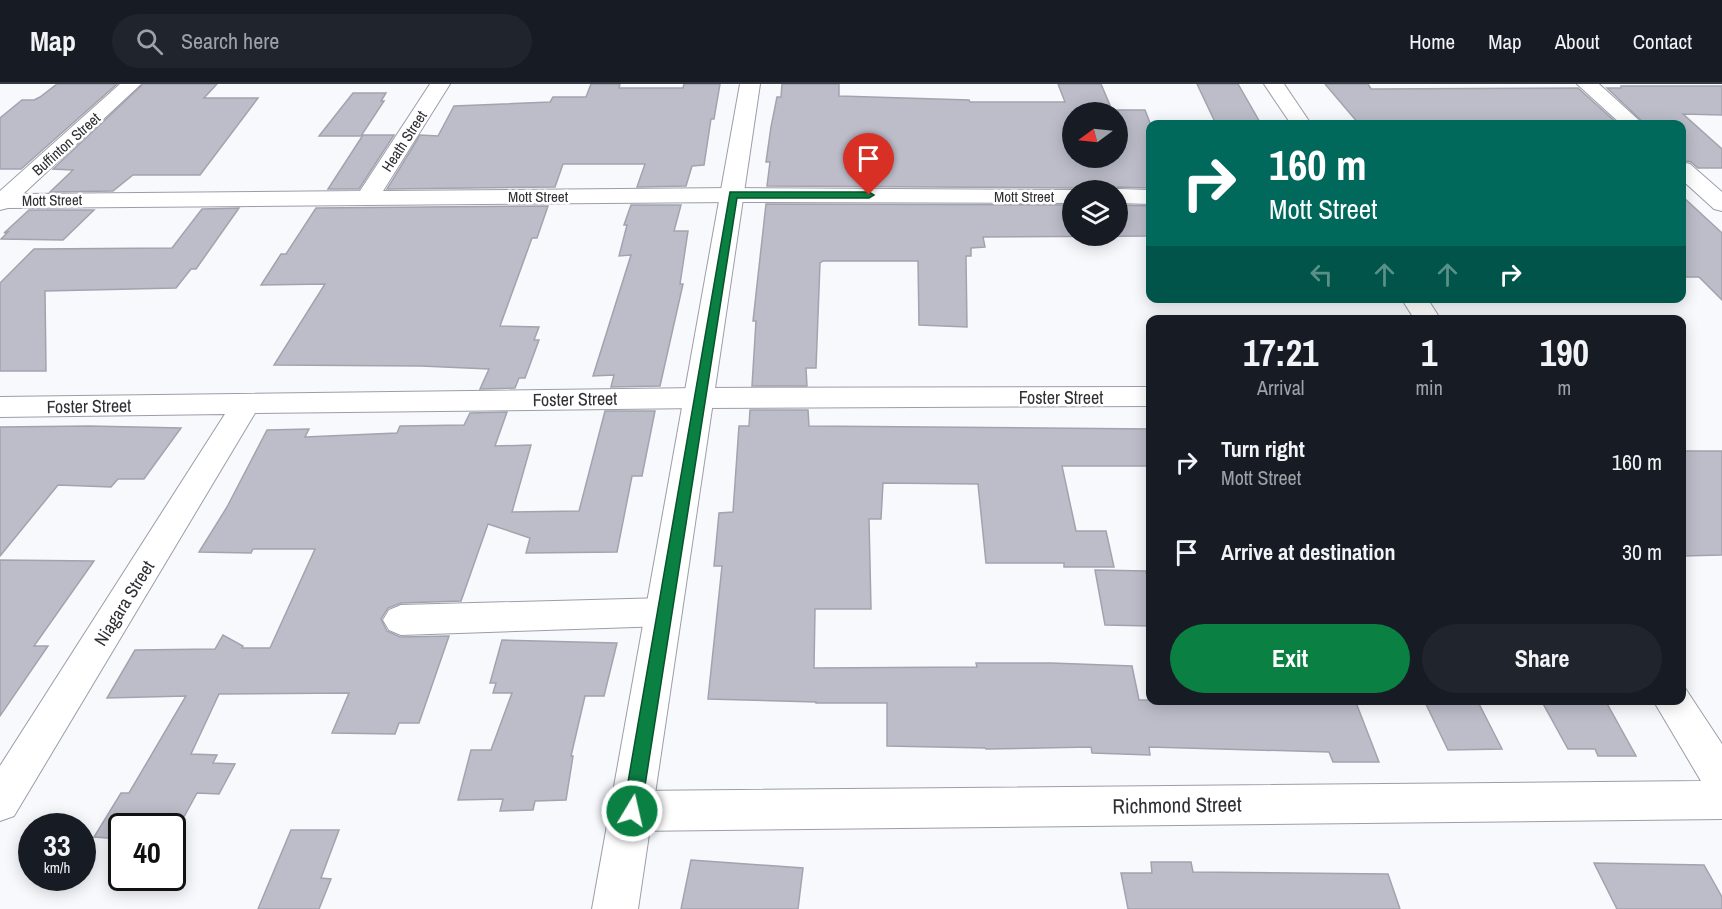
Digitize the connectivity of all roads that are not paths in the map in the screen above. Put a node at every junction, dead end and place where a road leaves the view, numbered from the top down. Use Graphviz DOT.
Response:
graph roads {
  1 [pos="131,84"];
  2 [pos="440,84"];
  3 [pos="750,84"];
  4 [pos="1274,84"];
  5 [pos="1587,84"];
  6 [pos="1298,120"];
  7 [pos="1628,120"];
  8 [pos="1686,172"];
  9 [pos="1686,191"];
  10 [pos="733,195"];
  11 [pos="1716,195"];
  12 [pos="1062,196"];
  13 [pos="1128,196"];
  14 [pos="1146,196"];
  15 [pos="368,197"];
  16 [pos="1,202"];
  17 [pos="1146,397"];
  18 [pos="700,398"];
  19 [pos="247,403"];
  20 [pos="0,407"];
  21 [pos="664,612"];
  22 [pos="401,620"];
  23 [pos="1675,705"];
  24 [pos="1722,779"];
  25 [pos="1722,800"];
  26 [pos="0,802"];
  27 [pos="632,811"];
  28 [pos="615,909"];
  1 -- 16 [label="street, Buffinton Street"];
  2 -- 15 [label="street, Heath Street"];
  3 -- 10 [label="street"];
  4 -- 6 [label="street"];
  5 -- 7 [label="street"];
  8 -- 11 [label="street"];
  9 -- 11 [label="street"];
  10 -- 12 [label="street, Mott Street"];
  10 -- 15 [label="street, Mott Street"];
  10 -- 18 [label="street"];
  13 -- 14 [label="street"];
  15 -- 16 [label="street, Mott Street"];
  17 -- 18 [label="street, Foster Street"];
  18 -- 19 [label="street, Foster Street"];
  18 -- 21 [label="street"];
  19 -- 20 [label="street, Foster Street"];
  19 -- 26 [label="street, Niagara Street"];
  21 -- 22 [label="street"];
  21 -- 27 [label="street"];
  23 -- 24 [label="street"];
  25 -- 27 [label="street, Richmond Street"];
  27 -- 28 [label="street"];
}
